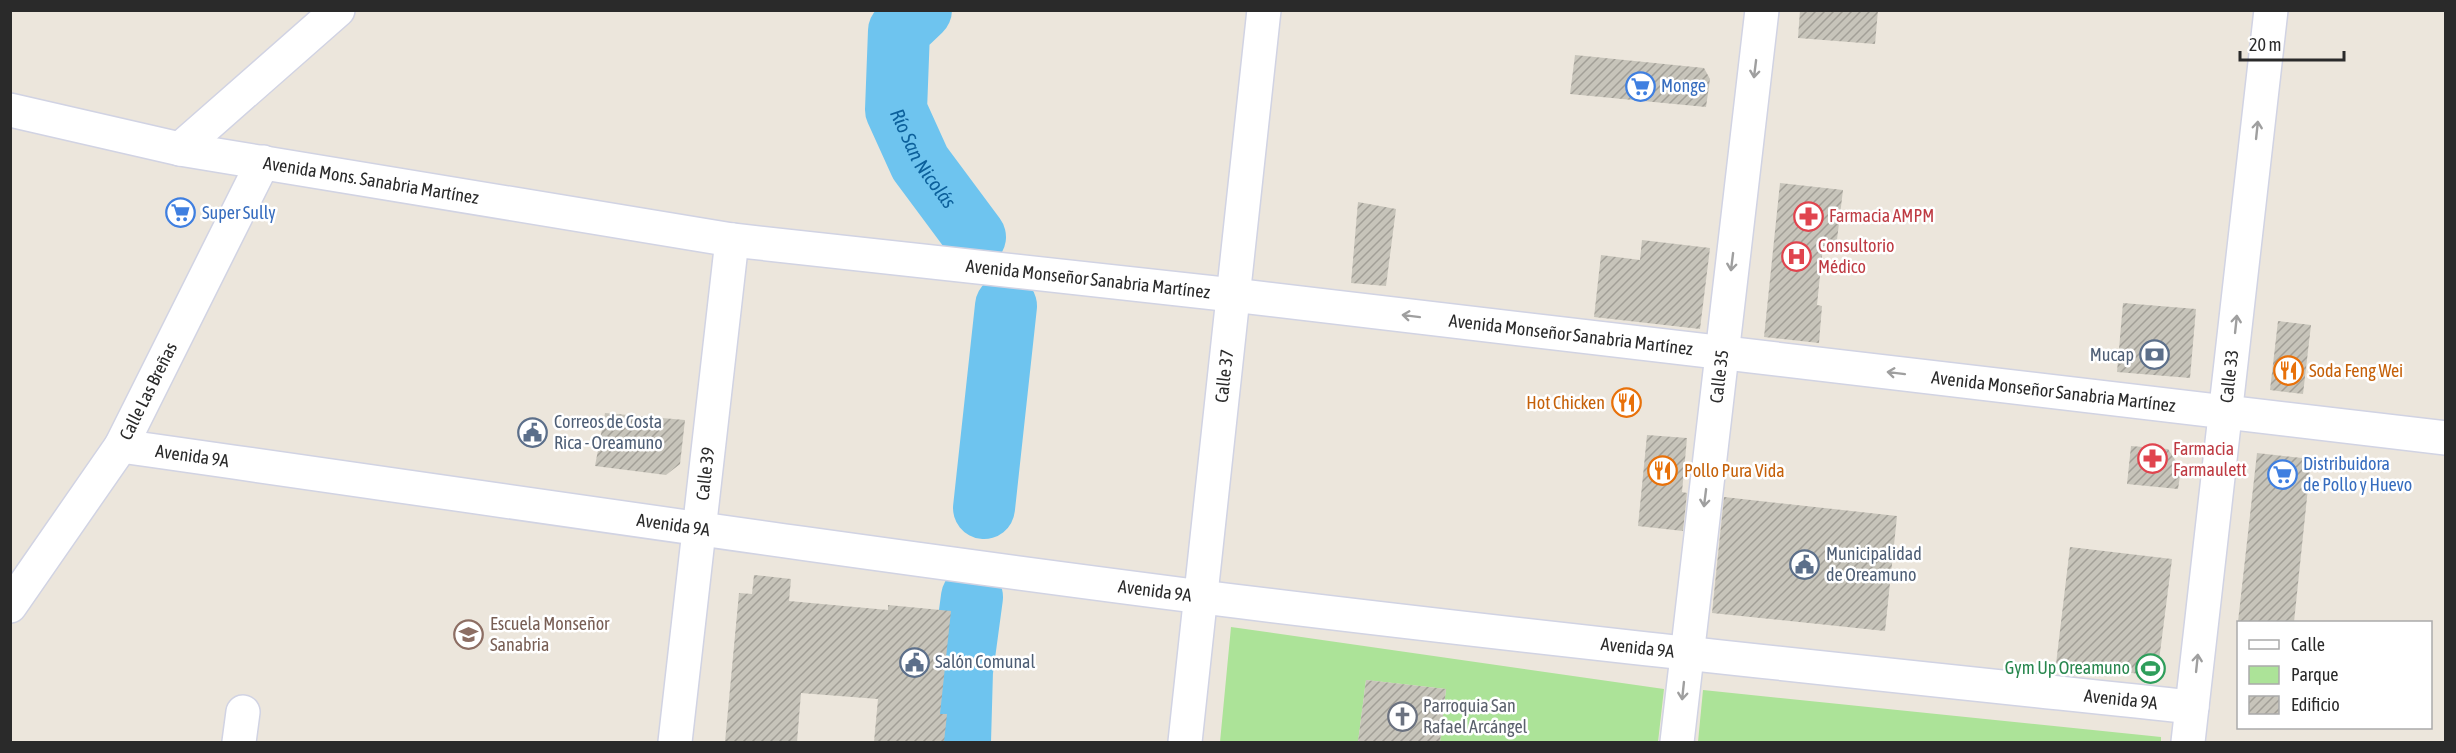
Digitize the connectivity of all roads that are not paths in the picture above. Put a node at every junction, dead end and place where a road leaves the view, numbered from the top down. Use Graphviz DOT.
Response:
graph roads {
  1 [pos="338,10"];
  2 [pos="1264,10"];
  3 [pos="1762,10"];
  4 [pos="2271,10"];
  5 [pos="10,110"];
  6 [pos="180,149"];
  7 [pos="262,162"];
  8 [pos="732,240"];
  9 [pos="1233,295"];
  10 [pos="1722,352"];
  11 [pos="2226,412"];
  12 [pos="2445,438"];
  13 [pos="121,446"];
  14 [pos="700,528"];
  15 [pos="1201,597"];
  16 [pos="10,606"];
  17 [pos="1687,653"];
  18 [pos="2192,707"];
  19 [pos="675,742"];
  20 [pos="1185,742"];
  21 [pos="1677,742"];
  22 [pos="2188,742"];
  1 -- 6 [label="street"];
  2 -- 9 [label="street, Calle 37"];
  3 -- 10 [label="street, Calle 35, one-way"];
  11 -- 4 [label="street, Calle 33, one-way"];
  5 -- 6 [label="street, Avenida Mons. Sanabria Martínez"];
  6 -- 7 [label="street, Avenida Mons. Sanabria Martínez"];
  7 -- 8 [label="street, Avenida Mons. Sanabria Martínez"];
  7 -- 13 [label="street, Calle Las Breñas"];
  8 -- 9 [label="street, Avenida Monseñor Sanabria Martínez"];
  8 -- 14 [label="street, Calle 39"];
  10 -- 9 [label="street, Avenida Monseñor Sanabria Martínez, one-way"];
  9 -- 15 [label="street, Calle 37"];
  11 -- 10 [label="street, Avenida Monseñor Sanabria Martínez, one-way"];
  10 -- 17 [label="street, Calle 35, one-way"];
  11 -- 12 [label="street, Avenida Monseñor Sanabria Martínez"];
  18 -- 11 [label="street, Calle 33, one-way"];
  13 -- 14 [label="street, Avenida 9A"];
  13 -- 16 [label="street, Calle Las Breñas"];
  14 -- 15 [label="street, Avenida 9A"];
  14 -- 19 [label="street, Calle 39"];
  15 -- 17 [label="street, Avenida 9A"];
  15 -- 20 [label="street, Calle 37"];
  17 -- 18 [label="street, Avenida 9A"];
  17 -- 21 [label="street, Calle 35, one-way"];
  18 -- 22 [label="street, Calle 33"];
}
